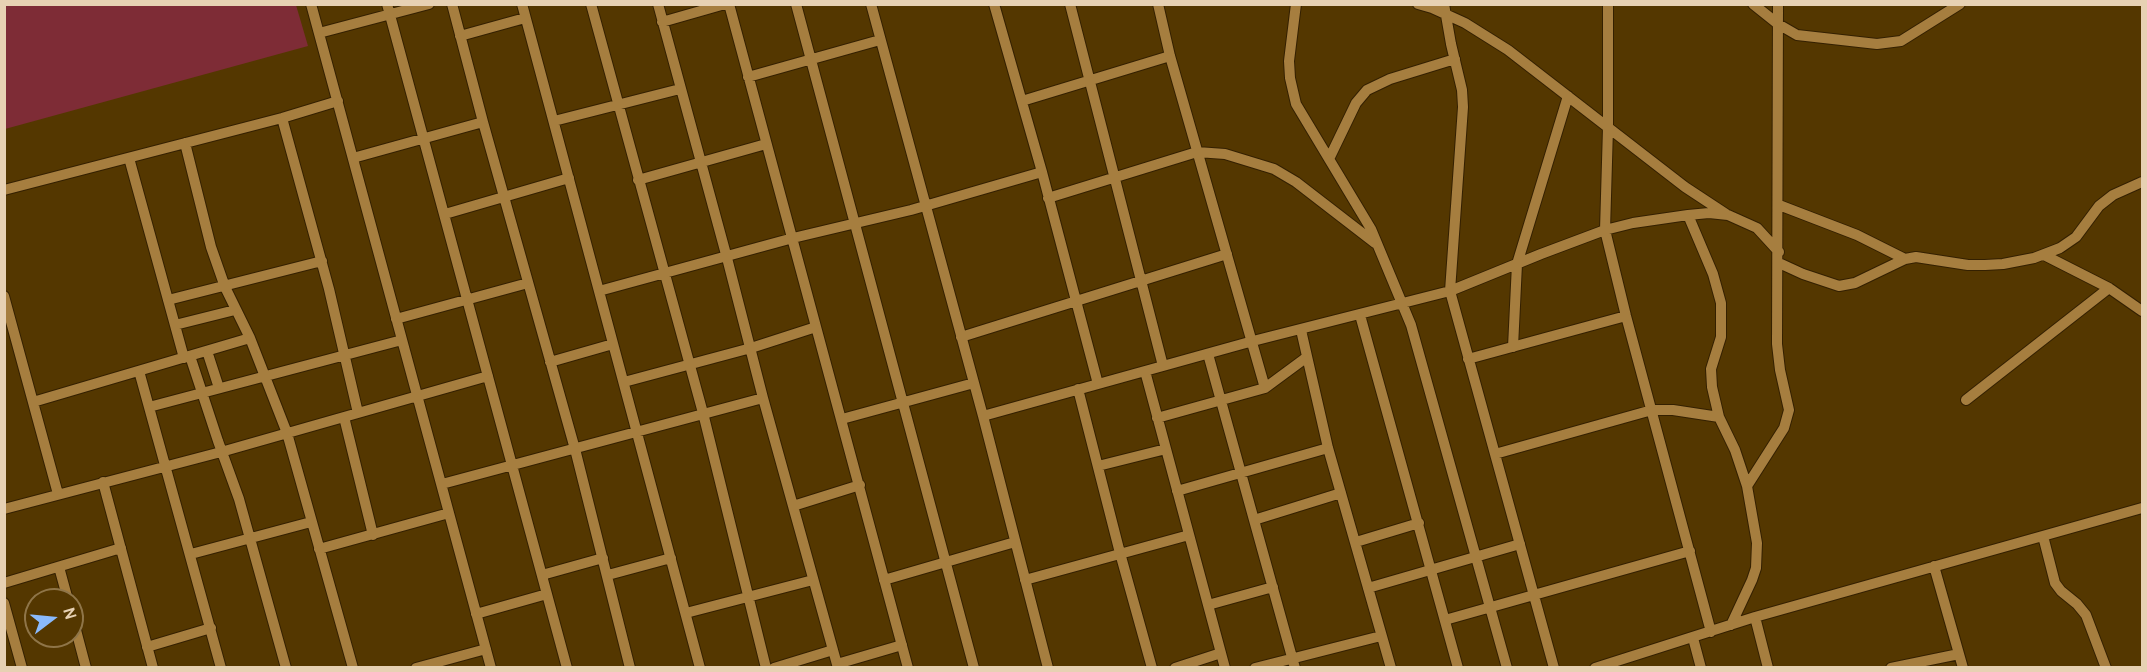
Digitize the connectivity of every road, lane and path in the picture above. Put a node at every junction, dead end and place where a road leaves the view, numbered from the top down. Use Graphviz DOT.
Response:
graph roads {
  1 [pos="311,4"];
  2 [pos="429,4"];
  3 [pos="452,4"];
  4 [pos="522,4"];
  5 [pos="591,4"];
  6 [pos="658,4"];
  7 [pos="727,4"];
  8 [pos="796,4"];
  9 [pos="871,4"];
  10 [pos="994,4"];
  11 [pos="1070,4"];
  12 [pos="1158,4"];
  13 [pos="1296,4"];
  14 [pos="1418,4"];
  15 [pos="1608,4"];
  16 [pos="1753,4"];
  17 [pos="1778,4"];
  18 [pos="1960,4"];
  19 [pos="389,9"];
  20 [pos="1445,9"];
  21 [pos="525,18"];
  22 [pos="662,22"];
  23 [pos="1778,24"];
  24 [pos="319,33"];
  25 [pos="460,36"];
  26 [pos="880,40"];
  27 [pos="1170,56"];
  28 [pos="1455,59"];
  29 [pos="810,60"];
  30 [pos="748,77"];
  31 [pos="1089,81"];
  32 [pos="680,89"];
  33 [pos="1568,96"];
  34 [pos="338,101"];
  35 [pos="1022,102"];
  36 [pos="618,104"];
  37 [pos="282,118"];
  38 [pos="554,121"];
  39 [pos="483,122"];
  40 [pos="1608,128"];
  41 [pos="424,138"];
  42 [pos="185,143"];
  43 [pos="766,144"];
  44 [pos="1197,152"];
  45 [pos="129,158"];
  46 [pos="353,158"];
  47 [pos="1329,159"];
  48 [pos="701,164"];
  49 [pos="1042,172"];
  50 [pos="1114,177"];
  51 [pos="568,178"];
  52 [pos="638,180"];
  53 [pos="2142,182"];
  54 [pos="4,190"];
  55 [pos="504,196"];
  56 [pos="1048,198"];
  57 [pos="1779,205"];
  58 [pos="925,206"];
  59 [pos="445,214"];
  60 [pos="1688,215"];
  61 [pos="1728,215"];
  62 [pos="856,223"];
  63 [pos="1605,230"];
  64 [pos="793,238"];
  65 [pos="1378,245"];
  66 [pos="1227,254"];
  67 [pos="2044,255"];
  68 [pos="727,258"];
  69 [pos="1779,258"];
  70 [pos="1905,259"];
  71 [pos="321,261"];
  72 [pos="1517,264"];
  73 [pos="664,274"];
  74 [pos="1141,280"];
  75 [pos="528,283"];
  76 [pos="225,287"];
  77 [pos="2109,288"];
  78 [pos="599,291"];
  79 [pos="1450,291"];
  80 [pos="4,296"];
  81 [pos="467,299"];
  82 [pos="168,300"];
  83 [pos="1076,300"];
  84 [pos="1403,303"];
  85 [pos="236,310"];
  86 [pos="2142,310"];
  87 [pos="1360,315"];
  88 [pos="1626,316"];
  89 [pos="396,319"];
  90 [pos="8,325"];
  91 [pos="175,325"];
  92 [pos="816,327"];
  93 [pos="1301,330"];
  94 [pos="961,337"];
  95 [pos="250,338"];
  96 [pos="402,340"];
  97 [pos="1253,341"];
  98 [pos="613,344"];
  99 [pos="1513,347"];
  100 [pos="751,348"];
  101 [pos="207,351"];
  102 [pos="1208,354"];
  103 [pos="344,356"];
  104 [pos="187,357"];
  105 [pos="1307,357"];
  106 [pos="1468,359"];
  107 [pos="550,362"];
  108 [pos="689,364"];
  109 [pos="1163,366"];
  110 [pos="139,371"];
  111 [pos="1145,371"];
  112 [pos="488,376"];
  113 [pos="265,377"];
  114 [pos="624,382"];
  115 [pos="974,383"];
  116 [pos="1098,384"];
  117 [pos="219,388"];
  118 [pos="1265,388"];
  119 [pos="1078,389"];
  120 [pos="202,393"];
  121 [pos="418,396"];
  122 [pos="763,398"];
  123 [pos="1221,400"];
  124 [pos="1966,400"];
  125 [pos="33,402"];
  126 [pos="903,403"];
  127 [pos="149,407"];
  128 [pos="1652,410"];
  129 [pos="358,412"];
  130 [pos="703,413"];
  131 [pos="982,416"];
  132 [pos="344,417"];
  133 [pos="1719,417"];
  134 [pos="1157,418"];
  135 [pos="842,420"];
  136 [pos="287,433"];
  137 [pos="638,433"];
  138 [pos="1328,448"];
  139 [pos="575,449"];
  140 [pos="1166,449"];
  141 [pos="221,452"];
  142 [pos="1495,454"];
  143 [pos="165,465"];
  144 [pos="513,465"];
  145 [pos="1098,466"];
  146 [pos="1241,473"];
  147 [pos="103,482"];
  148 [pos="442,484"];
  149 [pos="860,486"];
  150 [pos="1747,486"];
  151 [pos="1177,491"];
  152 [pos="1341,493"];
  153 [pos="58,494"];
  154 [pos="793,506"];
  155 [pos="2142,508"];
  156 [pos="4,509"];
  157 [pos="449,513"];
  158 [pos="1254,520"];
  159 [pos="311,522"];
  160 [pos="1419,523"];
  161 [pos="373,535"];
  162 [pos="1189,535"];
  163 [pos="2043,536"];
  164 [pos="250,539"];
  165 [pos="1015,542"];
  166 [pos="1356,542"];
  167 [pos="1520,544"];
  168 [pos="121,548"];
  169 [pos="319,549"];
  170 [pos="1690,551"];
  171 [pos="1120,553"];
  172 [pos="191,554"];
  173 [pos="1477,557"];
  174 [pos="603,558"];
  175 [pos="671,558"];
  176 [pos="946,562"];
  177 [pos="59,567"];
  178 [pos="1934,567"];
  179 [pos="1432,570"];
  180 [pos="542,574"];
  181 [pos="608,575"];
  182 [pos="884,579"];
  183 [pos="813,580"];
  184 [pos="1025,580"];
  185 [pos="4,583"];
  186 [pos="65,588"];
  187 [pos="1273,588"];
  188 [pos="1368,588"];
  189 [pos="547,594"];
  190 [pos="1535,596"];
  191 [pos="748,597"];
  192 [pos="4,603"];
  193 [pos="1208,605"];
  194 [pos="1491,608"];
  195 [pos="687,613"];
  196 [pos="476,614"];
  197 [pos="1755,617"];
  198 [pos="1445,620"];
  199 [pos="1731,625"];
  200 [pos="211,628"];
  201 [pos="1712,632"];
  202 [pos="1381,636"];
  203 [pos="1693,638"];
  204 [pos="10,644"];
  205 [pos="902,645"];
  206 [pos="147,647"];
  207 [pos="81,648"];
  208 [pos="486,649"];
  209 [pos="833,650"];
  210 [pos="1221,653"];
  211 [pos="1959,654"];
  212 [pos="1293,662"];
  213 [pos="1634,662"];
  214 [pos="837,666"];
  215 [pos="22,668"];
  216 [pos="86,668"];
  217 [pos="153,668"];
  218 [pos="221,668"];
  219 [pos="286,668"];
  220 [pos="353,668"];
  221 [pos="416,668"];
  222 [pos="491,668"];
  223 [pos="567,668"];
  224 [pos="630,668"];
  225 [pos="700,668"];
  226 [pos="766,668"];
  227 [pos="774,668"];
  228 [pos="908,668"];
  229 [pos="974,668"];
  230 [pos="1048,668"];
  231 [pos="1152,668"];
  232 [pos="1175,668"];
  233 [pos="1225,668"];
  234 [pos="1255,668"];
  235 [pos="1391,668"];
  236 [pos="1458,668"];
  237 [pos="1507,668"];
  238 [pos="1554,668"];
  239 [pos="1595,668"];
  240 [pos="1701,668"];
  241 [pos="1768,668"];
  242 [pos="1891,668"];
  243 [pos="1963,668"];
  244 [pos="2106,668"];
  1 -- 24 [label="street"];
  2 -- 19 [label="street"];
  3 -- 25 [label="street"];
  4 -- 21 [label="street"];
  5 -- 36 [label="street"];
  6 -- 22 [label="street"];
  7 -- 22 [label="street"];
  7 -- 30 [label="street"];
  8 -- 29 [label="street"];
  9 -- 26 [label="street"];
  10 -- 35 [label="street"];
  11 -- 31 [label="street"];
  12 -- 27 [label="street"];
  13 -- 47 [label="street"];
  14 -- 20 [label="street"];
  15 -- 40 [label="street"];
  16 -- 23 [label="street"];
  17 -- 23 [label="street"];
  18 -- 23 [label="street"];
  19 -- 24 [label="street"];
  19 -- 41 [label="street"];
  20 -- 28 [label="street"];
  20 -- 33 [label="street"];
  21 -- 25 [label="street"];
  21 -- 38 [label="street"];
  22 -- 32 [label="street"];
  23 -- 57 [label="street"];
  24 -- 34 [label="street"];
  25 -- 39 [label="street"];
  26 -- 29 [label="street"];
  26 -- 58 [label="street"];
  27 -- 31 [label="street"];
  27 -- 44 [label="street"];
  28 -- 47 [label="street"];
  28 -- 79 [label="street"];
  29 -- 30 [label="street"];
  29 -- 62 [label="street"];
  30 -- 43 [label="street"];
  31 -- 35 [label="street"];
  31 -- 50 [label="street"];
  32 -- 36 [label="street"];
  32 -- 48 [label="street"];
  33 -- 40 [label="street"];
  33 -- 72 [label="street"];
  34 -- 37 [label="street"];
  34 -- 46 [label="street"];
  35 -- 49 [label="street"];
  36 -- 38 [label="street"];
  36 -- 52 [label="street"];
  37 -- 42 [label="street"];
  37 -- 71 [label="street"];
  38 -- 51 [label="street"];
  39 -- 41 [label="street"];
  39 -- 55 [label="street"];
  40 -- 61 [label="street"];
  40 -- 63 [label="street"];
  41 -- 46 [label="street"];
  41 -- 59 [label="street"];
  42 -- 45 [label="street"];
  42 -- 76 [label="street"];
  43 -- 48 [label="street"];
  43 -- 64 [label="street"];
  44 -- 50 [label="street"];
  44 -- 65 [label="street"];
  44 -- 66 [label="street"];
  45 -- 54 [label="street"];
  45 -- 82 [label="street"];
  46 -- 89 [label="street"];
  47 -- 65 [label="street"];
  48 -- 52 [label="street"];
  48 -- 68 [label="street"];
  49 -- 56 [label="street"];
  49 -- 58 [label="street"];
  50 -- 56 [label="street"];
  50 -- 74 [label="street"];
  51 -- 55 [label="street"];
  51 -- 78 [label="street"];
  52 -- 73 [label="street"];
  53 -- 67 [label="street"];
  55 -- 59 [label="street"];
  55 -- 75 [label="street"];
  56 -- 83 [label="street"];
  57 -- 69 [label="street"];
  57 -- 70 [label="street"];
  58 -- 62 [label="street"];
  58 -- 94 [label="street"];
  59 -- 81 [label="street"];
  60 -- 61 [label="street"];
  60 -- 63 [label="street"];
  60 -- 133 [label="street"];
  61 -- 69 [label="street"];
  62 -- 64 [label="street"];
  62 -- 126 [label="street"];
  63 -- 72 [label="street"];
  63 -- 88 [label="street"];
  64 -- 68 [label="street"];
  64 -- 92 [label="street"];
  65 -- 84 [label="street"];
  66 -- 74 [label="street"];
  66 -- 97 [label="street"];
  67 -- 70 [label="street"];
  67 -- 77 [label="street"];
  68 -- 73 [label="street"];
  68 -- 100 [label="street"];
  69 -- 70 [label="street"];
  69 -- 150 [label="street"];
  71 -- 76 [label="street"];
  71 -- 103 [label="street"];
  72 -- 79 [label="street"];
  72 -- 99 [label="street"];
  73 -- 78 [label="street"];
  73 -- 108 [label="street"];
  74 -- 83 [label="street"];
  74 -- 109 [label="street"];
  75 -- 81 [label="street"];
  75 -- 107 [label="street"];
  76 -- 82 [label="street"];
  76 -- 85 [label="street"];
  77 -- 86 [label="street"];
  77 -- 124 [label="street"];
  78 -- 98 [label="street"];
  79 -- 84 [label="street"];
  79 -- 106 [label="street"];
  80 -- 90 [label="street"];
  81 -- 89 [label="street"];
  81 -- 112 [label="street"];
  82 -- 91 [label="street"];
  83 -- 94 [label="street"];
  83 -- 116 [label="street"];
  84 -- 87 [label="street"];
  84 -- 173 [label="street"];
  85 -- 91 [label="street"];
  85 -- 95 [label="street"];
  87 -- 93 [label="street"];
  87 -- 160 [label="street"];
  88 -- 99 [label="street"];
  88 -- 128 [label="street"];
  89 -- 96 [label="street"];
  90 -- 125 [label="street"];
  91 -- 104 [label="street"];
  92 -- 100 [label="street"];
  92 -- 135 [label="street"];
  93 -- 97 [label="street"];
  93 -- 105 [label="street"];
  94 -- 115 [label="street"];
  95 -- 101 [label="street"];
  95 -- 113 [label="street"];
  96 -- 103 [label="street"];
  96 -- 121 [label="street"];
  97 -- 102 [label="street"];
  97 -- 118 [label="street"];
  98 -- 107 [label="street"];
  98 -- 114 [label="street"];
  99 -- 106 [label="street"];
  100 -- 108 [label="street"];
  100 -- 122 [label="street"];
  101 -- 104 [label="street"];
  101 -- 117 [label="street"];
  102 -- 109 [label="street"];
  102 -- 123 [label="street"];
  103 -- 113 [label="street"];
  103 -- 129 [label="street"];
  104 -- 110 [label="street"];
  104 -- 120 [label="street"];
  105 -- 118 [label="street"];
  105 -- 138 [label="street"];
  106 -- 142 [label="street"];
  107 -- 139 [label="street"];
  108 -- 114 [label="street"];
  108 -- 130 [label="street"];
  109 -- 111 [label="street"];
  110 -- 125 [label="street"];
  110 -- 127 [label="street"];
  111 -- 116 [label="street"];
  111 -- 134 [label="street"];
  112 -- 121 [label="street"];
  112 -- 144 [label="street"];
  113 -- 117 [label="street"];
  113 -- 136 [label="street"];
  114 -- 137 [label="street"];
  115 -- 126 [label="street"];
  115 -- 131 [label="street"];
  116 -- 119 [label="street"];
  117 -- 120 [label="street"];
  118 -- 123 [label="street"];
  119 -- 131 [label="street"];
  119 -- 145 [label="street"];
  120 -- 127 [label="street"];
  120 -- 141 [label="street"];
  121 -- 129 [label="street"];
  121 -- 148 [label="street"];
  122 -- 130 [label="street"];
  122 -- 154 [label="street"];
  123 -- 134 [label="street"];
  123 -- 146 [label="street"];
  125 -- 153 [label="street"];
  126 -- 135 [label="street"];
  126 -- 176 [label="street"];
  127 -- 143 [label="street"];
  128 -- 133 [label="street"];
  128 -- 142 [label="street"];
  128 -- 170 [label="street"];
  129 -- 132 [label="street"];
  130 -- 137 [label="street"];
  130 -- 191 [label="street"];
  131 -- 165 [label="street"];
  132 -- 136 [label="street"];
  132 -- 161 [label="street"];
  133 -- 150 [label="street"];
  134 -- 140 [label="street"];
  135 -- 149 [label="street"];
  136 -- 141 [label="street"];
  136 -- 159 [label="street"];
  137 -- 139 [label="street"];
  137 -- 175 [label="street"];
  138 -- 146 [label="street"];
  138 -- 152 [label="street"];
  139 -- 144 [label="street"];
  139 -- 174 [label="street"];
  140 -- 145 [label="street"];
  140 -- 151 [label="street"];
  141 -- 143 [label="street"];
  141 -- 164 [label="street"];
  142 -- 167 [label="street"];
  143 -- 147 [label="street"];
  143 -- 172 [label="street"];
  144 -- 148 [label="street"];
  144 -- 180 [label="street"];
  145 -- 171 [label="street"];
  146 -- 151 [label="street"];
  146 -- 158 [label="street"];
  147 -- 153 [label="street"];
  147 -- 168 [label="street"];
  148 -- 157 [label="street"];
  149 -- 154 [label="street"];
  149 -- 182 [label="street"];
  150 -- 199 [label="street"];
  151 -- 162 [label="street"];
  152 -- 158 [label="street"];
  152 -- 166 [label="street"];
  153 -- 156 [label="street"];
  154 -- 183 [label="street"];
  155 -- 163 [label="street"];
  157 -- 161 [label="street"];
  157 -- 196 [label="street"];
  158 -- 187 [label="street"];
  159 -- 164 [label="street"];
  159 -- 169 [label="street"];
  160 -- 166 [label="street"];
  160 -- 179 [label="street"];
  161 -- 169 [label="street"];
  162 -- 171 [label="street"];
  162 -- 193 [label="street"];
  163 -- 178 [label="street"];
  163 -- 244 [label="street"];
  164 -- 172 [label="street"];
  164 -- 219 [label="street"];
  165 -- 176 [label="street"];
  165 -- 184 [label="street"];
  166 -- 188 [label="street"];
  167 -- 173 [label="street"];
  167 -- 190 [label="street"];
  168 -- 177 [label="street"];
  168 -- 206 [label="street"];
  169 -- 220 [label="street"];
  170 -- 190 [label="street"];
  170 -- 201 [label="street"];
  171 -- 184 [label="street"];
  171 -- 231 [label="street"];
  172 -- 200 [label="street"];
  173 -- 179 [label="street"];
  173 -- 194 [label="street"];
  174 -- 180 [label="street"];
  174 -- 181 [label="street"];
  175 -- 181 [label="street"];
  175 -- 195 [label="street"];
  176 -- 182 [label="street"];
  176 -- 229 [label="street"];
  177 -- 185 [label="street"];
  177 -- 186 [label="street"];
  178 -- 197 [label="street"];
  178 -- 211 [label="street"];
  179 -- 188 [label="street"];
  179 -- 198 [label="street"];
  180 -- 189 [label="street"];
  181 -- 224 [label="street"];
  182 -- 205 [label="street"];
  183 -- 191 [label="street"];
  183 -- 209 [label="street"];
  184 -- 230 [label="street"];
  187 -- 193 [label="street"];
  187 -- 212 [label="street"];
  188 -- 202 [label="street"];
  189 -- 196 [label="street"];
  189 -- 223 [label="street"];
  190 -- 194 [label="street"];
  190 -- 238 [label="street"];
  191 -- 195 [label="street"];
  191 -- 226 [label="street"];
  192 -- 204 [label="street"];
  193 -- 210 [label="street"];
  194 -- 198 [label="street"];
  194 -- 237 [label="street"];
  195 -- 225 [label="street"];
  196 -- 208 [label="street"];
  197 -- 199 [label="street"];
  197 -- 241 [label="street"];
  198 -- 236 [label="street"];
  199 -- 201 [label="street"];
  200 -- 206 [label="street"];
  200 -- 218 [label="street"];
  201 -- 203 [label="street"];
  202 -- 212 [label="street"];
  202 -- 235 [label="street"];
  203 -- 213 [label="street"];
  203 -- 240 [label="street"];
  204 -- 215 [label="street"];
  205 -- 214 [label="street"];
  205 -- 228 [label="street"];
  206 -- 217 [label="street"];
  207 -- 216 [label="street"];
  208 -- 221 [label="street"];
  208 -- 222 [label="street"];
  209 -- 214 [label="street"];
  209 -- 227 [label="street"];
  210 -- 232 [label="street"];
  210 -- 233 [label="street"];
  211 -- 242 [label="street"];
  211 -- 243 [label="street"];
  212 -- 234 [label="street"];
  213 -- 239 [label="street"];
}
